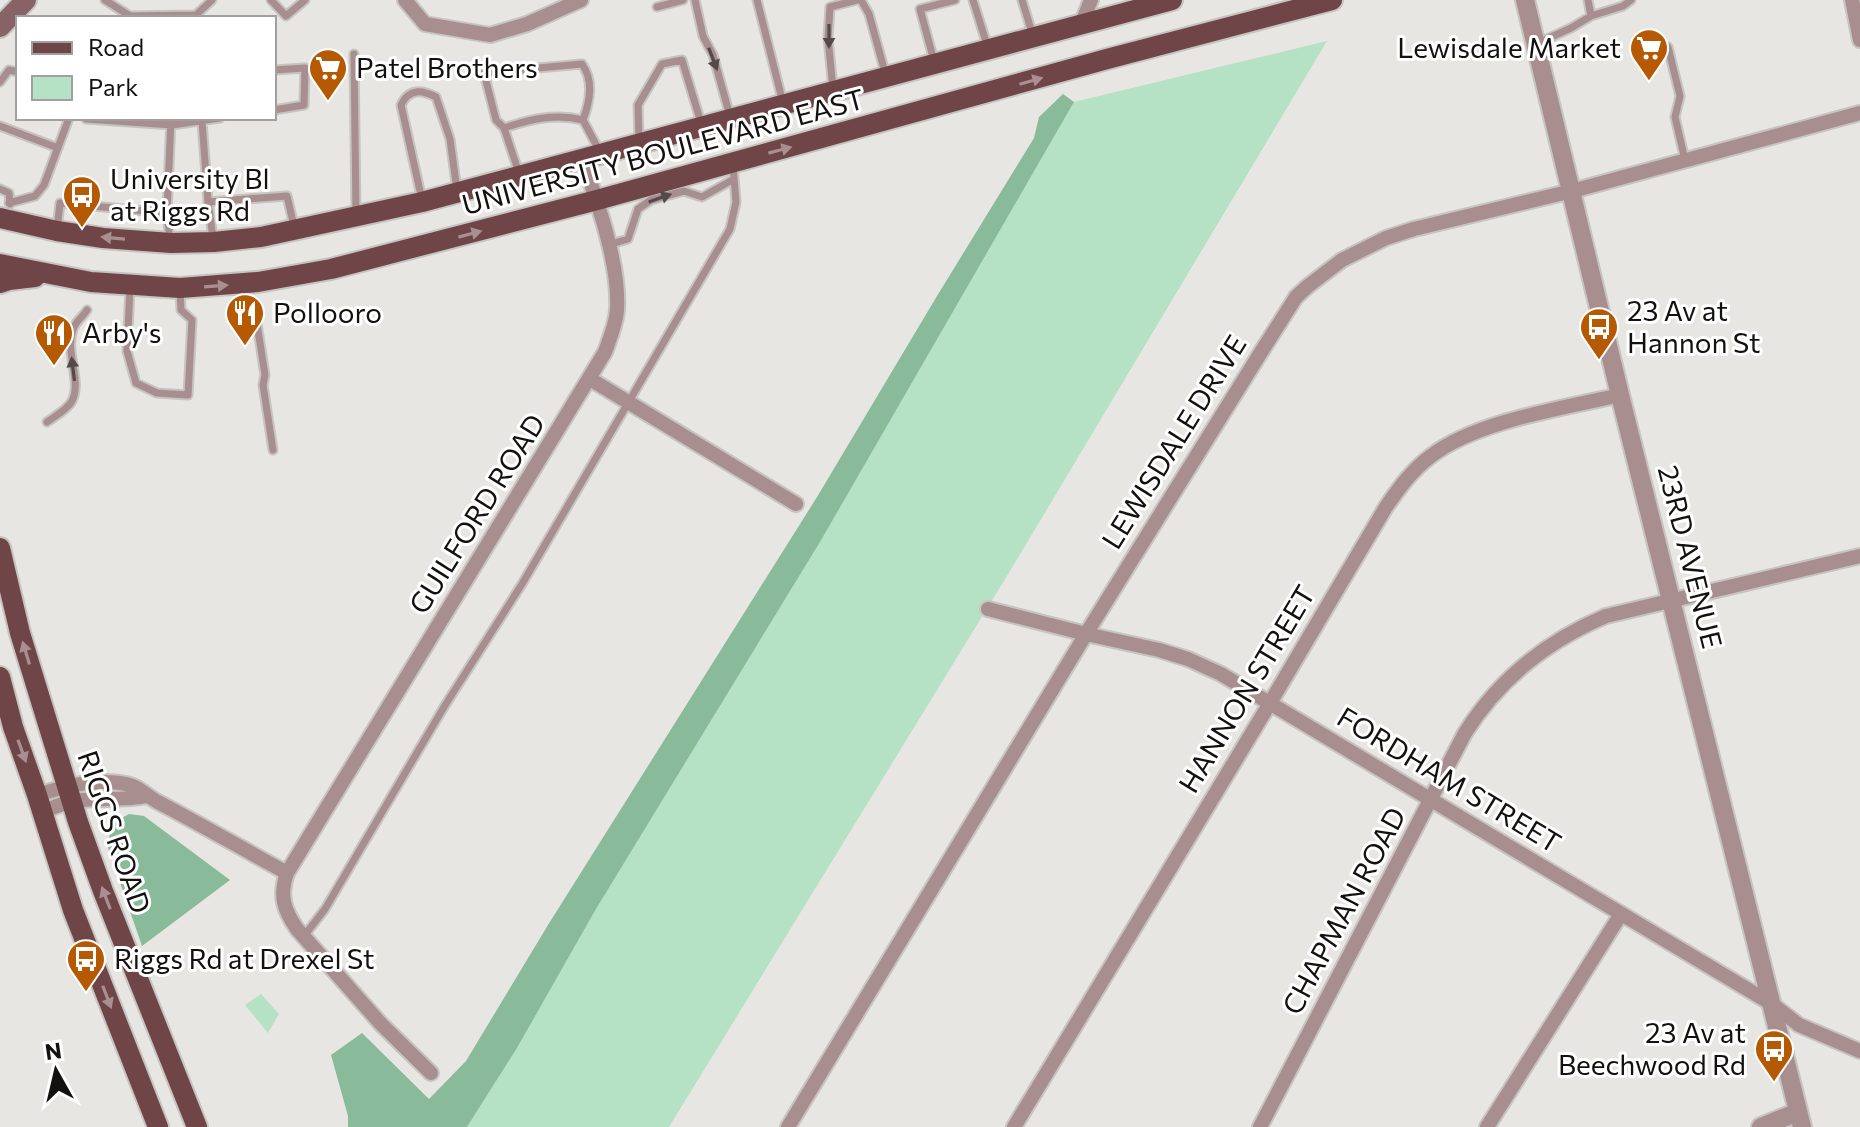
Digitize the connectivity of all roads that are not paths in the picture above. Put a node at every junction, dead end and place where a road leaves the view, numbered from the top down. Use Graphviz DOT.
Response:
graph roads {
  1 [pos="26,0"];
  2 [pos="105,0"];
  3 [pos="212,0"];
  4 [pos="271,0"];
  5 [pos="305,0"];
  6 [pos="405,0"];
  7 [pos="581,0"];
  8 [pos="683,0"];
  9 [pos="695,0"];
  10 [pos="757,0"];
  11 [pos="859,0"];
  12 [pos="955,0"];
  13 [pos="973,0"];
  14 [pos="1022,0"];
  15 [pos="1091,0"];
  16 [pos="1172,0"];
  17 [pos="1332,0"];
  18 [pos="1525,0"];
  19 [pos="1588,0"];
  20 [pos="1631,0"];
  21 [pos="1852,0"];
  22 [pos="657,7"];
  23 [pos="1591,16"];
  24 [pos="1081,25"];
  25 [pos="0,27"];
  26 [pos="1034,38"];
  27 [pos="1860,40"];
  28 [pos="1536,44"];
  29 [pos="1668,47"];
  30 [pos="988,50"];
  31 [pos="354,54"];
  32 [pos="935,64"];
  33 [pos="276,70"];
  34 [pos="16,72"];
  35 [pos="887,78"];
  36 [pos="0,82"];
  37 [pos="833,92"];
  38 [pos="784,105"];
  39 [pos="276,110"];
  40 [pos="1860,113"];
  41 [pos="731,119"];
  42 [pos="68,120"];
  43 [pos="115,120"];
  44 [pos="208,120"];
  45 [pos="583,120"];
  46 [pos="202,121"];
  47 [pos="172,122"];
  48 [pos="0,126"];
  49 [pos="702,126"];
  50 [pos="504,128"];
  51 [pos="639,142"];
  52 [pos="58,148"];
  53 [pos="591,156"];
  54 [pos="1685,160"];
  55 [pos="733,171"];
  56 [pos="519,175"];
  57 [pos="0,189"];
  58 [pos="1572,191"];
  59 [pos="457,192"];
  60 [pos="597,200"];
  61 [pos="208,202"];
  62 [pos="422,202"];
  63 [pos="167,213"];
  64 [pos="8,214"];
  65 [pos="356,217"];
  66 [pos="57,231"];
  67 [pos="295,231"];
  68 [pos="214,242"];
  69 [pos="171,243"];
  70 [pos="608,245"];
  71 [pos="0,264"];
  72 [pos="62,277"];
  73 [pos="0,283"];
  74 [pos="130,286"];
  75 [pos="180,288"];
  76 [pos="87,310"];
  77 [pos="255,311"];
  78 [pos="590,379"];
  79 [pos="1620,395"];
  80 [pos="628,402"];
  81 [pos="47,422"];
  82 [pos="273,450"];
  83 [pos="796,504"];
  84 [pos="0,548"];
  85 [pos="1860,556"];
  86 [pos="1672,601"];
  87 [pos="988,609"];
  88 [pos="1086,634"];
  89 [pos="0,677"];
  90 [pos="1270,703"];
  91 [pos="70,793"];
  92 [pos="1432,800"];
  93 [pos="40,803"];
  94 [pos="287,873"];
  95 [pos="1621,914"];
  96 [pos="304,937"];
  97 [pos="1772,1004"];
  98 [pos="1860,1051"];
  99 [pos="431,1073"];
  100 [pos="1800,1119"];
  101 [pos="158,1127"];
  102 [pos="197,1127"];
  103 [pos="788,1127"];
  104 [pos="1014,1127"];
  105 [pos="1260,1127"];
  106 [pos="1487,1127"];
  107 [pos="1761,1127"];
  1 -- 25 [label="main road"];
  2 -- 3 [label="lane"];
  4 -- 5 [label="lane"];
  6 -- 7 [label="street"];
  8 -- 22 [label="lane"];
  9 -- 41 [label="lane, one-way"];
  10 -- 38 [label="lane"];
  11 -- 35 [label="lane"];
  11 -- 37 [label="lane, one-way"];
  12 -- 32 [label="lane"];
  13 -- 30 [label="lane"];
  14 -- 26 [label="lane"];
  15 -- 24 [label="street"];
  16 -- 24 [label="main road, UNIVERSITY BOULEVARD EAST"];
  55 -- 17 [label="main road, UNIVERSITY BOULEVARD EAST, one-way"];
  18 -- 28 [label="street, 23RD AVENUE"];
  19 -- 23 [label="lane"];
  20 -- 23 [label="lane"];
  21 -- 27 [label="street"];
  23 -- 28 [label="lane"];
  24 -- 26 [label="main road, UNIVERSITY BOULEVARD EAST"];
  26 -- 30 [label="main road, UNIVERSITY BOULEVARD EAST"];
  28 -- 58 [label="street, 23RD AVENUE"];
  29 -- 54 [label="lane"];
  30 -- 32 [label="main road, UNIVERSITY BOULEVARD EAST"];
  31 -- 65 [label="lane"];
  32 -- 35 [label="main road, UNIVERSITY BOULEVARD EAST"];
  33 -- 39 [label="lane"];
  34 -- 36 [label="lane"];
  35 -- 37 [label="main road, UNIVERSITY BOULEVARD EAST"];
  37 -- 38 [label="main road, UNIVERSITY BOULEVARD EAST"];
  38 -- 41 [label="main road, UNIVERSITY BOULEVARD EAST"];
  40 -- 54 [label="street, LEWISDALE DRIVE"];
  41 -- 49 [label="main road, UNIVERSITY BOULEVARD EAST"];
  42 -- 52 [label="lane"];
  43 -- 47 [label="lane"];
  44 -- 46 [label="lane"];
  45 -- 50 [label="lane"];
  45 -- 50 [label="lane"];
  45 -- 53 [label="lane"];
  46 -- 47 [label="lane"];
  46 -- 61 [label="lane"];
  47 -- 63 [label="lane"];
  48 -- 52 [label="lane"];
  49 -- 51 [label="main road, UNIVERSITY BOULEVARD EAST"];
  49 -- 51 [label="lane"];
  50 -- 56 [label="lane"];
  51 -- 53 [label="main road, UNIVERSITY BOULEVARD EAST"];
  52 -- 64 [label="lane"];
  53 -- 56 [label="main road, UNIVERSITY BOULEVARD EAST"];
  53 -- 60 [label="street, GUILFORD ROAD"];
  54 -- 58 [label="street, LEWISDALE DRIVE"];
  55 -- 60 [label="main road, UNIVERSITY BOULEVARD EAST"];
  70 -- 55 [label="lane, one-way"];
  55 -- 80 [label="lane"];
  56 -- 59 [label="main road, UNIVERSITY BOULEVARD EAST"];
  57 -- 64 [label="lane"];
  58 -- 79 [label="street, 23RD AVENUE"];
  58 -- 88 [label="street, LEWISDALE DRIVE"];
  59 -- 62 [label="main road, UNIVERSITY BOULEVARD EAST"];
  59 -- 62 [label="lane"];
  60 -- 70 [label="street, GUILFORD ROAD"];
  75 -- 60 [label="main road, UNIVERSITY BOULEVARD EAST, one-way"];
  61 -- 67 [label="lane"];
  61 -- 68 [label="lane"];
  62 -- 65 [label="main road, UNIVERSITY BOULEVARD EAST"];
  63 -- 66 [label="lane"];
  63 -- 69 [label="lane"];
  64 -- 66 [label="main road, UNIVERSITY BOULEVARD EAST"];
  65 -- 67 [label="main road, UNIVERSITY BOULEVARD EAST"];
  69 -- 66 [label="main road, UNIVERSITY BOULEVARD EAST, one-way"];
  67 -- 68 [label="main road, UNIVERSITY BOULEVARD EAST"];
  68 -- 69 [label="main road, UNIVERSITY BOULEVARD EAST"];
  70 -- 78 [label="street, GUILFORD ROAD"];
  71 -- 72 [label="main road, UNIVERSITY BOULEVARD EAST"];
  72 -- 73 [label="main road"];
  72 -- 74 [label="main road, UNIVERSITY BOULEVARD EAST"];
  74 -- 75 [label="main road, UNIVERSITY BOULEVARD EAST"];
  74 -- 75 [label="lane"];
  81 -- 76 [label="lane, one-way"];
  77 -- 82 [label="lane"];
  78 -- 80 [label="street"];
  78 -- 94 [label="street, GUILFORD ROAD"];
  79 -- 86 [label="street, 23RD AVENUE"];
  79 -- 90 [label="street, HANNON STREET"];
  80 -- 83 [label="street"];
  80 -- 96 [label="lane"];
  91 -- 84 [label="main road, RIGGS ROAD, one-way"];
  85 -- 86 [label="street, CHAPMAN ROAD"];
  86 -- 92 [label="street, CHAPMAN ROAD"];
  86 -- 97 [label="street, 23RD AVENUE"];
  87 -- 88 [label="street, FORDHAM STREET"];
  88 -- 90 [label="street, FORDHAM STREET"];
  88 -- 103 [label="street, LEWISDALE DRIVE"];
  89 -- 93 [label="main road, one-way"];
  90 -- 92 [label="street, FORDHAM STREET"];
  90 -- 104 [label="street, HANNON STREET"];
  91 -- 93 [label="street"];
  91 -- 94 [label="street"];
  102 -- 91 [label="main road, RIGGS ROAD, one-way"];
  92 -- 95 [label="street, FORDHAM STREET"];
  92 -- 105 [label="street, CHAPMAN ROAD"];
  93 -- 101 [label="main road, one-way"];
  94 -- 96 [label="street"];
  95 -- 97 [label="street, FORDHAM STREET"];
  95 -- 106 [label="street"];
  96 -- 99 [label="street"];
  97 -- 98 [label="street, FORDHAM STREET"];
  97 -- 100 [label="street, 23RD AVENUE"];
  100 -- 107 [label="street"];
}
